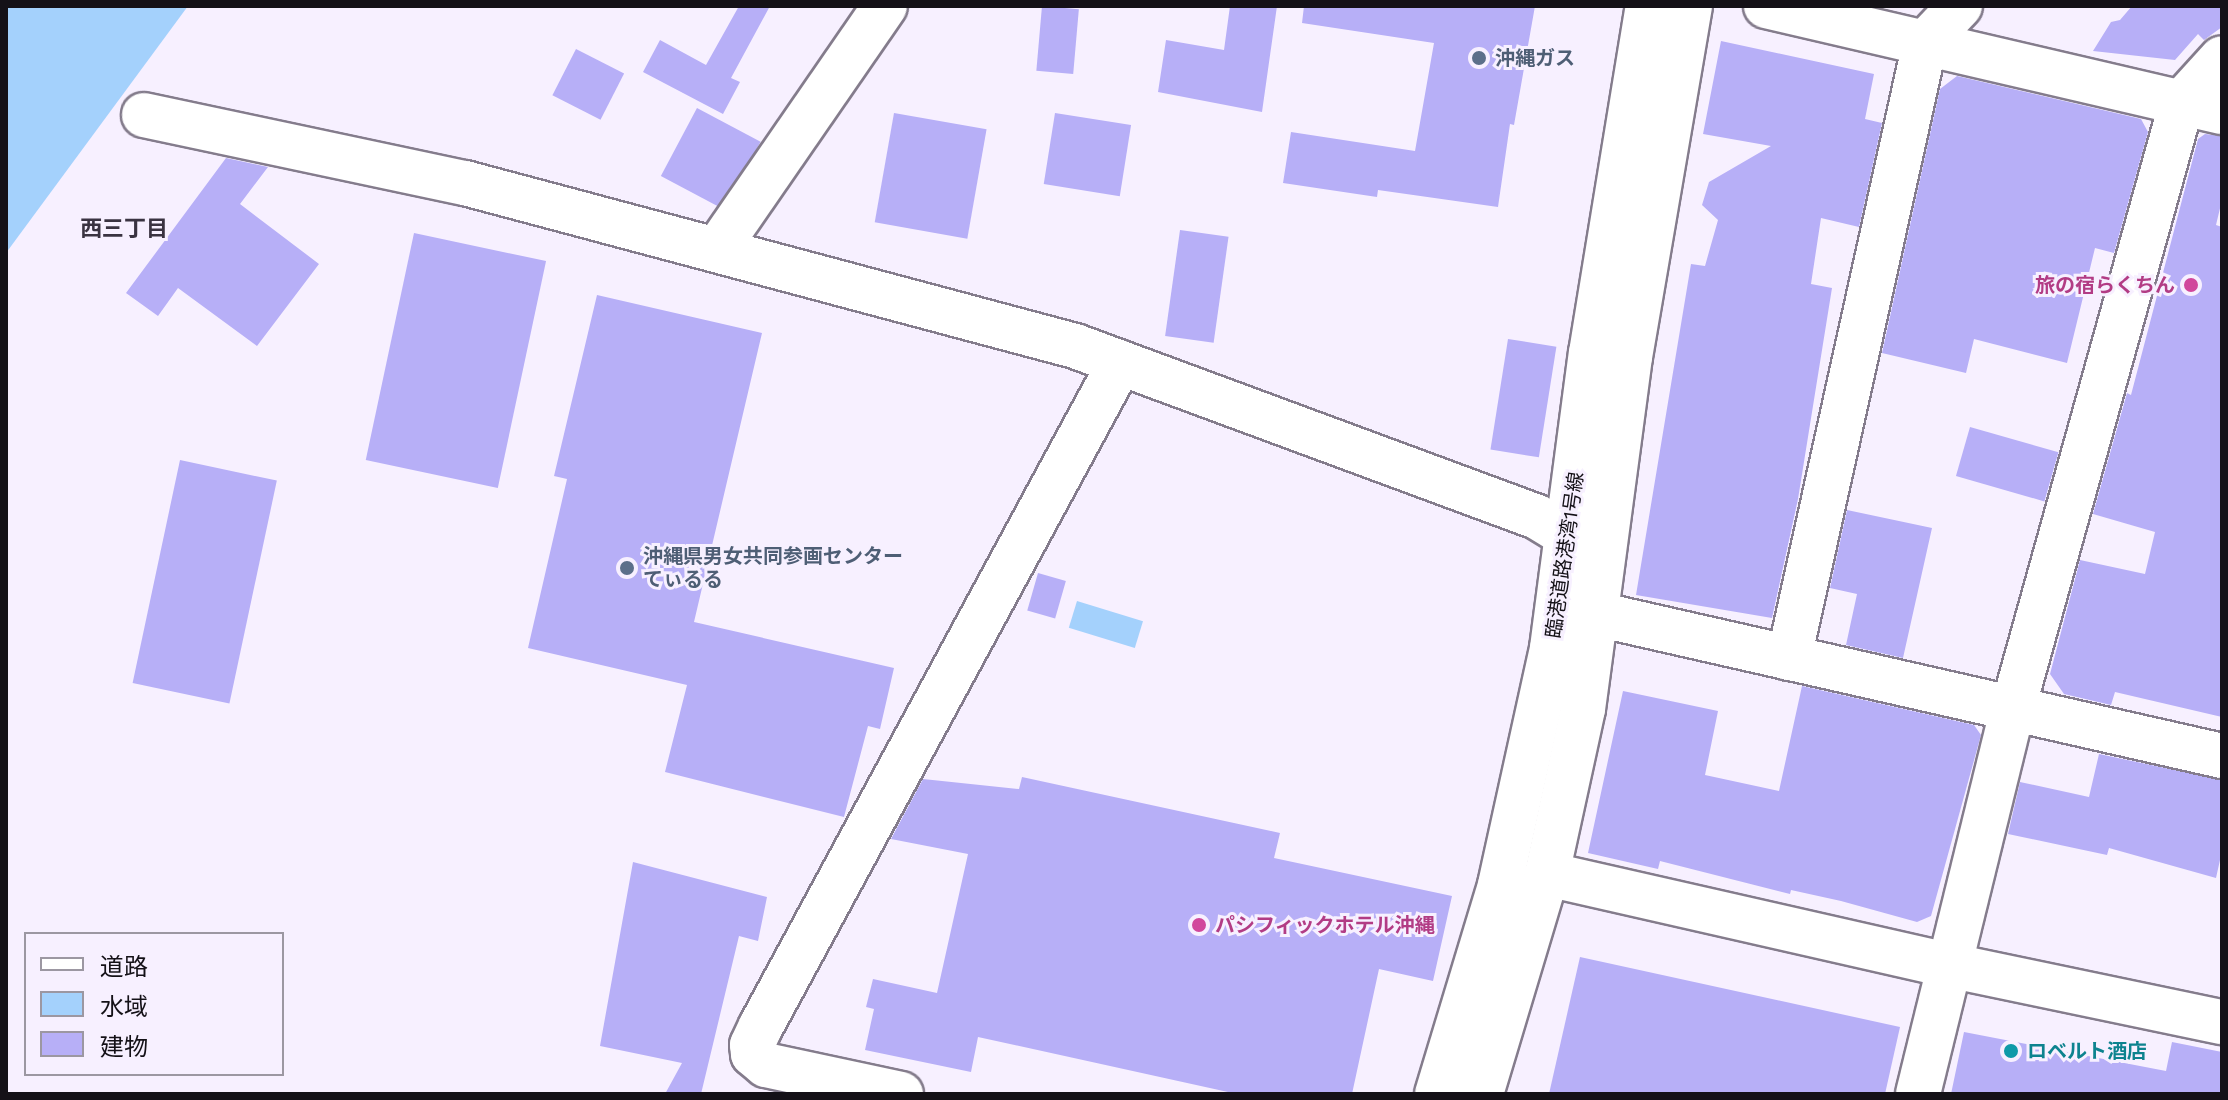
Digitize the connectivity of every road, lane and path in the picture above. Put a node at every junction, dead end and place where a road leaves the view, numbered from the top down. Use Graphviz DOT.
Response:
graph roads {
  1 [pos="885,6"];
  2 [pos="1648,6"];
  3 [pos="1690,6"];
  4 [pos="1960,6"];
  5 [pos="1790,8"];
  6 [pos="1925,43"];
  7 [pos="2222,58"];
  8 [pos="2202,107"];
  9 [pos="144,115"];
  10 [pos="718,248"];
  11 [pos="1120,363"];
  12 [pos="1567,535"];
  13 [pos="1597,614"];
  14 [pos="1789,658"];
  15 [pos="2013,708"];
  16 [pos="2222,756"];
  17 [pos="1547,874"];
  18 [pos="1948,965"];
  19 [pos="2222,1022"];
  20 [pos="901,1094"];
  21 [pos="1437,1094"];
  22 [pos="1481,1094"];
  23 [pos="1918,1094"];
  1 -- 10 [label="street"];
  2 -- 12 [label="street, 臨港道路港湾1号線"];
  3 -- 13 [label="street, 臨港道路港湾1号線"];
  4 -- 6 [label="street"];
  5 -- 6 [label="street"];
  6 -- 8 [label="street"];
  6 -- 14 [label="street"];
  7 -- 8 [label="street"];
  8 -- 15 [label="street"];
  9 -- 10 [label="street"];
  10 -- 11 [label="street"];
  11 -- 12 [label="street"];
  11 -- 20 [label="street"];
  12 -- 13 [label="street"];
  12 -- 21 [label="street, 臨港道路港湾1号線"];
  13 -- 14 [label="street"];
  13 -- 17 [label="street, 臨港道路港湾1号線"];
  14 -- 15 [label="street"];
  15 -- 16 [label="street"];
  15 -- 18 [label="street"];
  17 -- 18 [label="street"];
  17 -- 22 [label="street, 臨港道路港湾1号線"];
  18 -- 19 [label="street"];
  18 -- 23 [label="street"];
}
